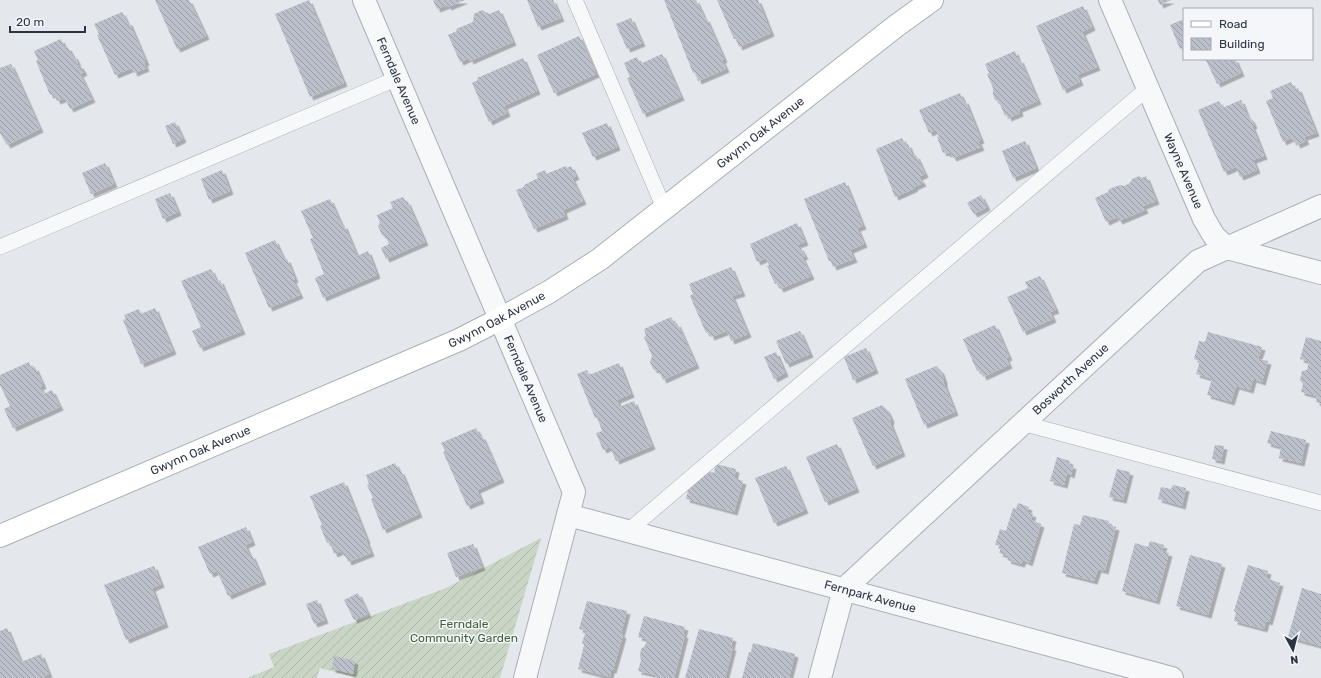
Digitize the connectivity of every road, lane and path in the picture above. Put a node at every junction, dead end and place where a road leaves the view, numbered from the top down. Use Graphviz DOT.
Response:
graph roads {
  1 [pos="364,0"];
  2 [pos="575,0"];
  3 [pos="932,0"];
  4 [pos="1110,0"];
  5 [pos="398,78"];
  6 [pos="1148,88"];
  7 [pos="1321,206"];
  8 [pos="664,208"];
  9 [pos="0,247"];
  10 [pos="1227,248"];
  11 [pos="1321,273"];
  12 [pos="500,319"];
  13 [pos="1022,423"];
  14 [pos="1321,503"];
  15 [pos="568,515"];
  16 [pos="628,531"];
  17 [pos="0,536"];
  18 [pos="844,590"];
  19 [pos="525,678"];
  20 [pos="820,678"];
  21 [pos="1172,678"];
  1 -- 5 [label="street, Ferndale Avenue"];
  2 -- 8 [label="lane"];
  3 -- 8 [label="main road, Gwynn Oak Avenue"];
  4 -- 6 [label="street, Wayne Avenue"];
  5 -- 9 [label="lane"];
  5 -- 12 [label="street, Ferndale Avenue"];
  6 -- 10 [label="street, Wayne Avenue"];
  6 -- 16 [label="lane"];
  7 -- 10 [label="street, Bosworth Avenue"];
  8 -- 12 [label="main road, Gwynn Oak Avenue"];
  10 -- 11 [label="street, Wayne Avenue"];
  10 -- 13 [label="street, Bosworth Avenue"];
  12 -- 15 [label="street, Ferndale Avenue"];
  12 -- 17 [label="main road, Gwynn Oak Avenue"];
  13 -- 14 [label="lane"];
  13 -- 18 [label="street, Bosworth Avenue"];
  15 -- 16 [label="street, Fernpark Avenue"];
  15 -- 19 [label="street, Ferndale Avenue"];
  16 -- 18 [label="street, Fernpark Avenue"];
  18 -- 20 [label="street"];
  18 -- 21 [label="street, Fernpark Avenue"];
}
